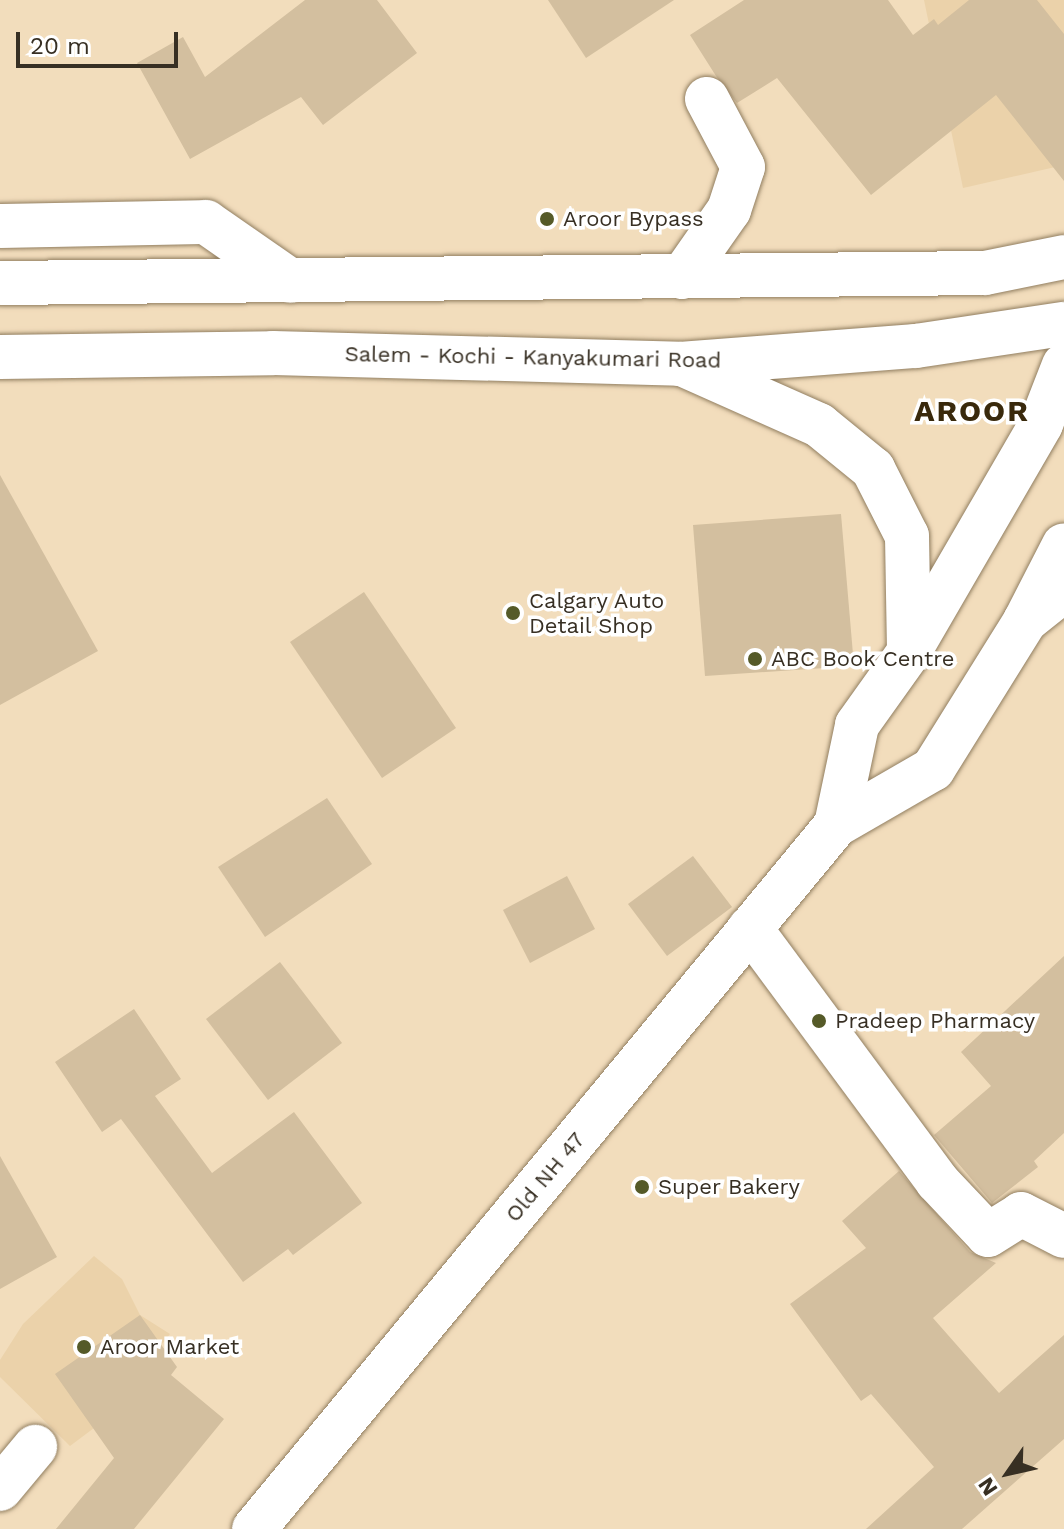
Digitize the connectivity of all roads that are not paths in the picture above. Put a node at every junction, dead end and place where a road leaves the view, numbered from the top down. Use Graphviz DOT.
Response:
graph roads {
  1 [pos="707,99"];
  2 [pos="0,226"];
  3 [pos="1064,257"];
  4 [pos="682,277"];
  5 [pos="291,281"];
  6 [pos="0,283"];
  7 [pos="1064,324"];
  8 [pos="0,357"];
  9 [pos="680,364"];
  10 [pos="1064,365"];
  11 [pos="1064,545"];
  12 [pos="1064,590"];
  13 [pos="1025,621"];
  14 [pos="909,652"];
  15 [pos="836,825"];
  16 [pos="750,928"];
  17 [pos="1064,1236"];
  18 [pos="35,1447"];
  19 [pos="0,1489"];
  20 [pos="254,1529"];
  1 -- 4 [label="main road"];
  2 -- 5 [label="main road"];
  3 -- 4 [label="main road"];
  4 -- 5 [label="main road"];
  5 -- 6 [label="main road"];
  7 -- 9 [label="main road, Salem - Kochi - Kanyakumari Road"];
  8 -- 9 [label="main road, Salem - Kochi - Kanyakumari Road"];
  9 -- 14 [label="main road"];
  10 -- 14 [label="main road"];
  11 -- 13 [label="main road"];
  12 -- 13 [label="main road"];
  13 -- 15 [label="main road"];
  14 -- 15 [label="main road"];
  15 -- 16 [label="main road, Old NH 47"];
  16 -- 17 [label="main road"];
  16 -- 20 [label="main road, Old NH 47"];
  18 -- 19 [label="main road"];
}
